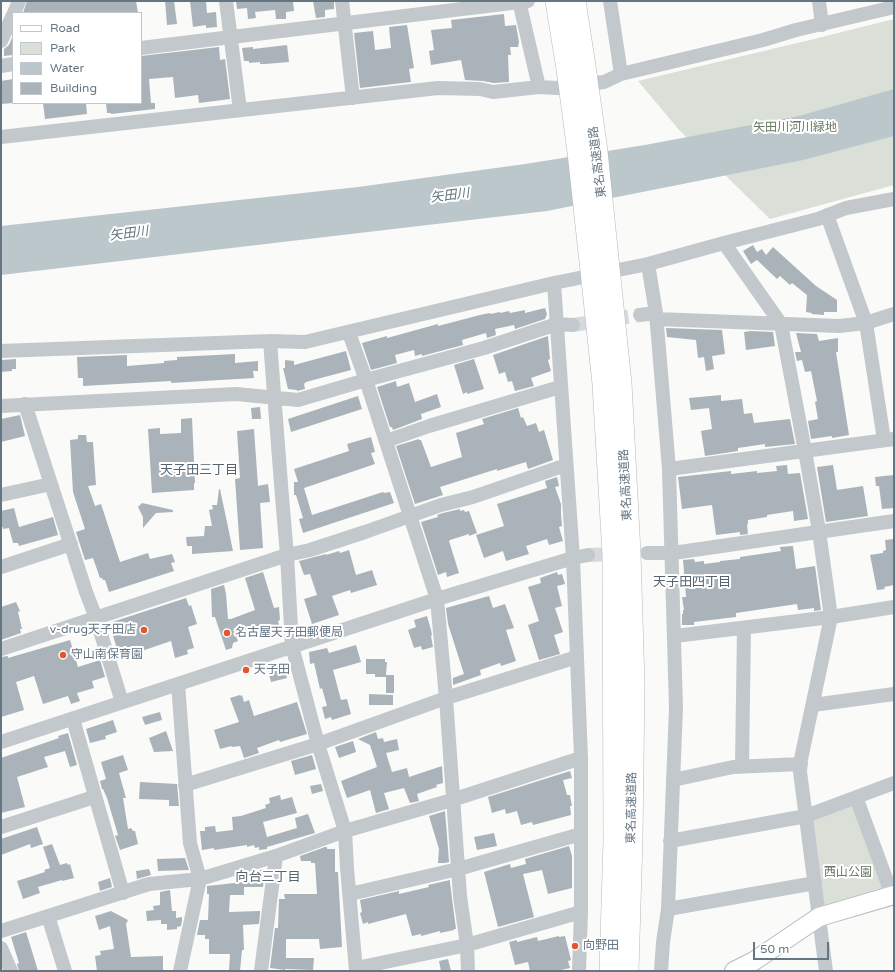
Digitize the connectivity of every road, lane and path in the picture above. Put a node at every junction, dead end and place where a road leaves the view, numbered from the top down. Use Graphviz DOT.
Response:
graph roads {
  1 [pos="19,1"];
  2 [pos="226,1"];
  3 [pos="342,1"];
  4 [pos="522,1"];
  5 [pos="556,1"];
  6 [pos="575,1"];
  7 [pos="610,1"];
  8 [pos="819,1"];
  9 [pos="894,7"];
  10 [pos="14,12"];
  11 [pos="12,16"];
  12 [pos="343,24"];
  13 [pos="822,25"];
  14 [pos="231,36"];
  15 [pos="1,41"];
  16 [pos="142,48"];
  17 [pos="12,64"];
  18 [pos="1,66"];
  19 [pos="576,67"];
  20 [pos="621,74"];
  21 [pos="539,87"];
  22 [pos="352,98"];
  23 [pos="240,110"];
  24 [pos="1,137"];
  25 [pos="894,198"];
  26 [pos="827,215"];
  27 [pos="724,243"];
  28 [pos="648,264"];
  29 [pos="601,279"];
  30 [pos="554,283"];
  31 [pos="894,314"];
  32 [pos="640,315"];
  33 [pos="656,316"];
  34 [pos="866,322"];
  35 [pos="557,324"];
  36 [pos="781,324"];
  37 [pos="573,325"];
  38 [pos="349,333"];
  39 [pos="270,340"];
  40 [pos="1,350"];
  41 [pos="366,380"];
  42 [pos="560,387"];
  43 [pos="275,397"];
  44 [pos="25,404"];
  45 [pos="1,406"];
  46 [pos="889,439"];
  47 [pos="386,441"];
  48 [pos="805,451"];
  49 [pos="566,465"];
  50 [pos="669,469"];
  51 [pos="51,484"];
  52 [pos="1,495"];
  53 [pos="410,515"];
  54 [pos="894,521"];
  55 [pos="819,532"];
  56 [pos="71,544"];
  57 [pos="673,552"];
  58 [pos="647,553"];
  59 [pos="287,555"];
  60 [pos="588,555"];
  61 [pos="573,558"];
  62 [pos="1,567"];
  63 [pos="437,599"];
  64 [pos="894,607"];
  65 [pos="831,617"];
  66 [pos="96,618"];
  67 [pos="744,628"];
  68 [pos="675,636"];
  69 [pos="292,646"];
  70 [pos="1,648"];
  71 [pos="577,657"];
  72 [pos="178,684"];
  73 [pos="894,694"];
  74 [pos="446,698"];
  75 [pos="122,702"];
  76 [pos="813,705"];
  77 [pos="72,719"];
  78 [pos="1,742"];
  79 [pos="318,744"];
  80 [pos="581,758"];
  81 [pos="800,764"];
  82 [pos="742,766"];
  83 [pos="673,780"];
  84 [pos="894,783"];
  85 [pos="185,785"];
  86 [pos="94,797"];
  87 [pos="856,797"];
  88 [pos="452,800"];
  89 [pos="806,816"];
  90 [pos="1,827"];
  91 [pos="346,831"];
  92 [pos="581,834"];
  93 [pos="670,841"];
  94 [pos="276,856"];
  95 [pos="458,868"];
  96 [pos="200,879"];
  97 [pos="815,883"];
  98 [pos="123,893"];
  99 [pos="350,894"];
  100 [pos="893,895"];
  101 [pos="668,909"];
  102 [pos="581,912"];
  103 [pos="48,916"];
  104 [pos="819,917"];
  105 [pos="1,931"];
  106 [pos="467,945"];
  107 [pos="1,948"];
  108 [pos="356,969"];
  109 [pos="11,971"];
  110 [pos="65,971"];
  111 [pos="180,971"];
  112 [pos="261,971"];
  113 [pos="468,971"];
  114 [pos="579,971"];
  115 [pos="610,971"];
  116 [pos="628,971"];
  117 [pos="662,971"];
  118 [pos="734,971"];
  119 [pos="826,971"];
  1 -- 10 [label="street"];
  2 -- 14 [label="street"];
  3 -- 12 [label="street"];
  4 -- 12 [label="street"];
  4 -- 21 [label="street"];
  5 -- 19 [label="highway, 東名高速道路"];
  6 -- 19 [label="highway, 東名高速道路"];
  7 -- 20 [label="street"];
  8 -- 13 [label="street"];
  9 -- 13 [label="street"];
  11 -- 15 [label="street"];
  12 -- 14 [label="street"];
  12 -- 22 [label="street"];
  13 -- 20 [label="street"];
  14 -- 16 [label="street"];
  14 -- 23 [label="street"];
  17 -- 18 [label="street"];
  19 -- 29 [label="highway, 東名高速道路, bridge"];
  20 -- 21 [label="street"];
  21 -- 22 [label="street"];
  22 -- 23 [label="street"];
  23 -- 24 [label="street"];
  25 -- 26 [label="street"];
  26 -- 27 [label="street"];
  26 -- 34 [label="street"];
  27 -- 28 [label="street"];
  27 -- 36 [label="street"];
  28 -- 30 [label="street"];
  28 -- 33 [label="street"];
  29 -- 115 [label="highway, 東名高速道路"];
  29 -- 116 [label="highway, 東名高速道路"];
  30 -- 35 [label="street"];
  30 -- 38 [label="street"];
  31 -- 34 [label="street"];
  32 -- 33 [label="street"];
  33 -- 36 [label="street"];
  33 -- 50 [label="street"];
  34 -- 36 [label="street"];
  34 -- 46 [label="street"];
  35 -- 37 [label="street"];
  35 -- 41 [label="street"];
  35 -- 42 [label="street"];
  36 -- 48 [label="street"];
  38 -- 39 [label="street"];
  38 -- 41 [label="street"];
  39 -- 40 [label="street"];
  39 -- 43 [label="street"];
  41 -- 43 [label="street"];
  41 -- 47 [label="street"];
  42 -- 47 [label="street"];
  42 -- 49 [label="street"];
  43 -- 44 [label="street"];
  43 -- 59 [label="street"];
  44 -- 45 [label="street"];
  44 -- 51 [label="street"];
  46 -- 48 [label="street"];
  47 -- 53 [label="street"];
  48 -- 50 [label="street"];
  48 -- 55 [label="street"];
  49 -- 53 [label="street"];
  49 -- 61 [label="street"];
  50 -- 57 [label="street"];
  51 -- 52 [label="street"];
  51 -- 56 [label="street"];
  53 -- 59 [label="street"];
  53 -- 63 [label="street"];
  54 -- 55 [label="street"];
  55 -- 57 [label="street"];
  55 -- 65 [label="street"];
  56 -- 62 [label="street"];
  56 -- 66 [label="street"];
  57 -- 58 [label="street"];
  57 -- 68 [label="street"];
  59 -- 66 [label="street"];
  59 -- 69 [label="street"];
  60 -- 61 [label="street"];
  61 -- 63 [label="street"];
  61 -- 71 [label="street"];
  63 -- 69 [label="street"];
  63 -- 74 [label="street"];
  64 -- 65 [label="street"];
  65 -- 67 [label="street"];
  65 -- 76 [label="street"];
  66 -- 70 [label="street"];
  66 -- 75 [label="street"];
  67 -- 68 [label="street"];
  67 -- 82 [label="street"];
  68 -- 83 [label="street"];
  69 -- 72 [label="street"];
  69 -- 79 [label="street"];
  71 -- 74 [label="street"];
  71 -- 80 [label="street"];
  72 -- 75 [label="street"];
  72 -- 85 [label="street"];
  73 -- 76 [label="street"];
  74 -- 79 [label="street"];
  74 -- 88 [label="street"];
  75 -- 77 [label="street"];
  76 -- 81 [label="street"];
  77 -- 78 [label="street"];
  77 -- 86 [label="street"];
  79 -- 85 [label="street"];
  79 -- 91 [label="street"];
  80 -- 88 [label="street"];
  80 -- 92 [label="street"];
  81 -- 82 [label="street"];
  81 -- 89 [label="street"];
  82 -- 83 [label="street"];
  83 -- 93 [label="street"];
  84 -- 87 [label="street"];
  85 -- 96 [label="street"];
  86 -- 90 [label="street"];
  86 -- 98 [label="street"];
  87 -- 89 [label="street"];
  87 -- 100 [label="street"];
  88 -- 91 [label="street"];
  88 -- 95 [label="street"];
  89 -- 93 [label="street"];
  89 -- 97 [label="street"];
  91 -- 94 [label="street"];
  91 -- 99 [label="street"];
  92 -- 95 [label="street"];
  92 -- 102 [label="street"];
  93 -- 101 [label="street"];
  94 -- 96 [label="street"];
  94 -- 112 [label="street"];
  95 -- 99 [label="street"];
  95 -- 106 [label="street"];
  96 -- 98 [label="street"];
  96 -- 111 [label="street"];
  97 -- 101 [label="street"];
  97 -- 104 [label="street"];
  98 -- 103 [label="street"];
  99 -- 108 [label="street"];
  100 -- 104 [label="main road"];
  101 -- 117 [label="street"];
  102 -- 106 [label="street"];
  102 -- 114 [label="street"];
  103 -- 105 [label="street"];
  103 -- 110 [label="street"];
  104 -- 118 [label="main road"];
  104 -- 119 [label="street"];
  106 -- 108 [label="street"];
  106 -- 113 [label="street"];
  107 -- 109 [label="street"];
}
